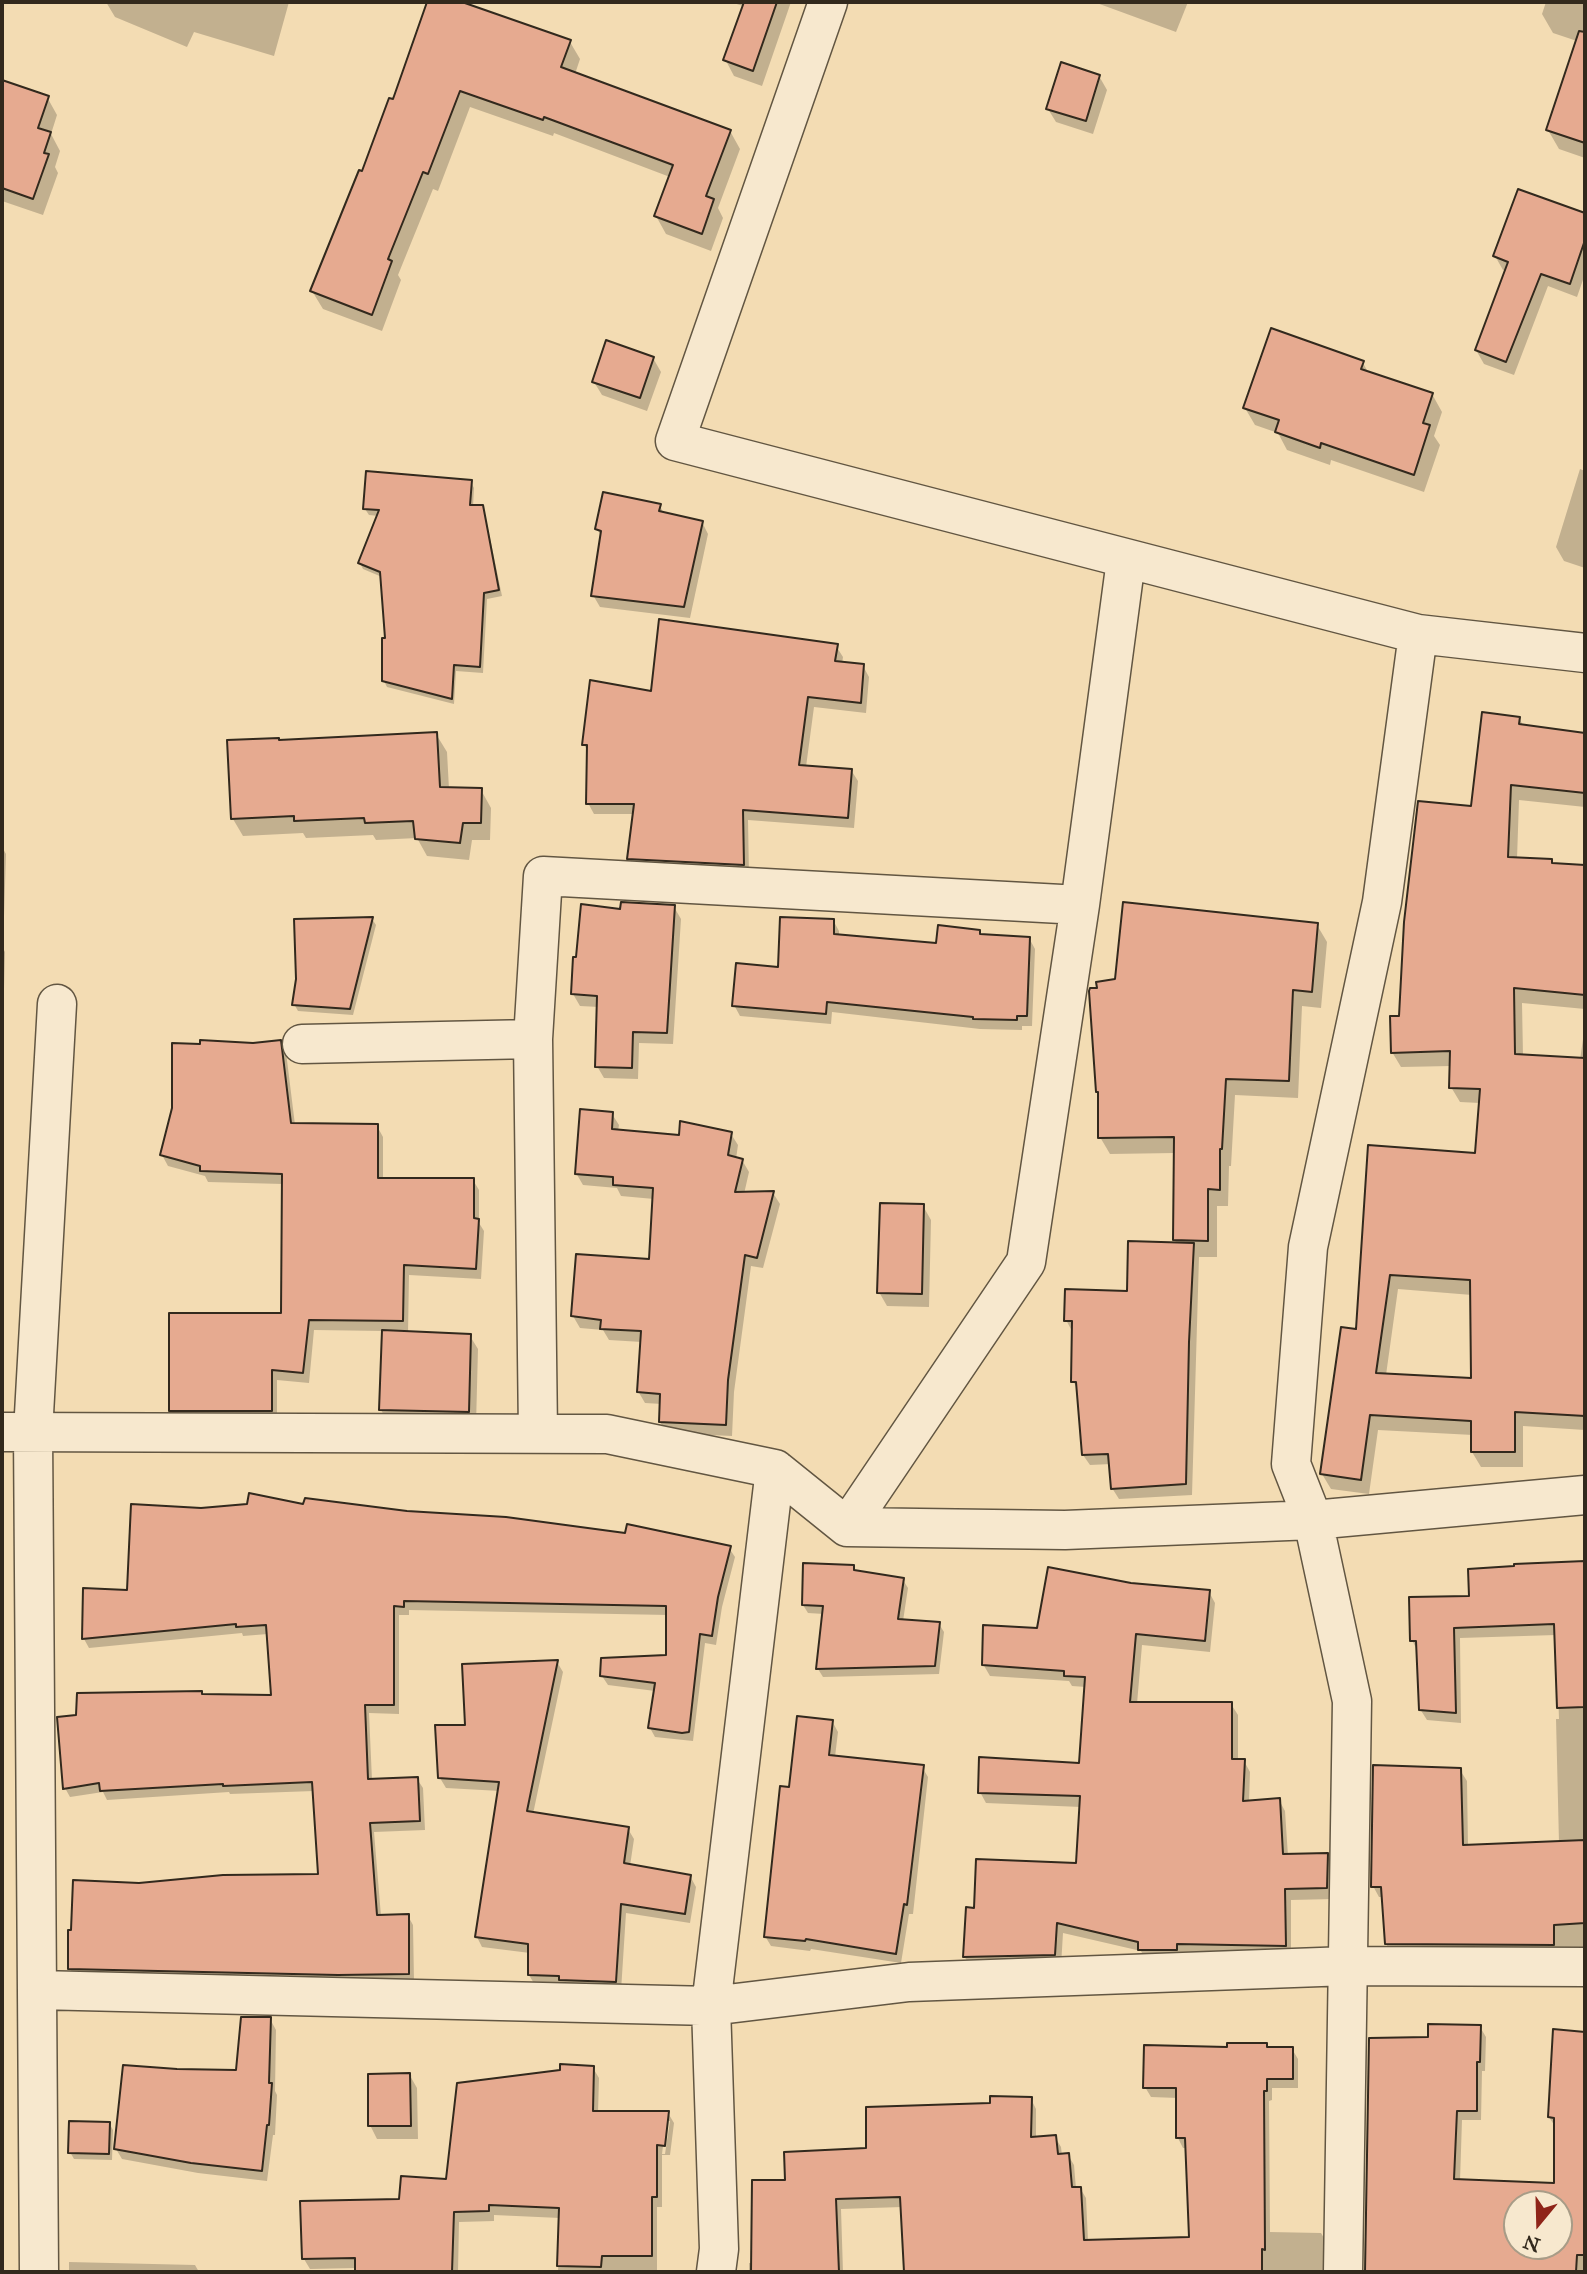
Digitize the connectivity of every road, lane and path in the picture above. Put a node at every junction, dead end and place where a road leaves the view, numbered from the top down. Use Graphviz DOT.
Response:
graph roads {
  1 [pos="828,2"];
  2 [pos="1126,560"];
  3 [pos="1418,635"];
  4 [pos="1585,653"];
  5 [pos="1080,905"];
  6 [pos="57,1004"];
  7 [pos="533,1039"];
  8 [pos="302,1044"];
  9 [pos="17,1432"];
  10 [pos="538,1433"];
  11 [pos="775,1469"];
  12 [pos="1585,1495"];
  13 [pos="1313,1520"];
  14 [pos="847,1527"];
  15 [pos="1348,1966"];
  16 [pos="1585,1967"];
  17 [pos="37,1990"];
  18 [pos="711,2006"];
  19 [pos="39,2272"];
  20 [pos="716,2272"];
  21 [pos="1343,2272"];
  1 -- 2 [label="street"];
  2 -- 3 [label="street"];
  2 -- 5 [label="street"];
  3 -- 4 [label="street"];
  3 -- 13 [label="street"];
  5 -- 7 [label="street"];
  5 -- 14 [label="street"];
  6 -- 9 [label="street"];
  7 -- 8 [label="street"];
  7 -- 10 [label="street"];
  9 -- 10 [label="street"];
  9 -- 17 [label="street"];
  10 -- 11 [label="street"];
  11 -- 14 [label="street"];
  11 -- 18 [label="street"];
  12 -- 13 [label="street"];
  13 -- 14 [label="street"];
  13 -- 15 [label="street"];
  15 -- 16 [label="street"];
  15 -- 18 [label="street"];
  15 -- 21 [label="street"];
  17 -- 18 [label="street"];
  17 -- 19 [label="street"];
  18 -- 20 [label="street"];
}
